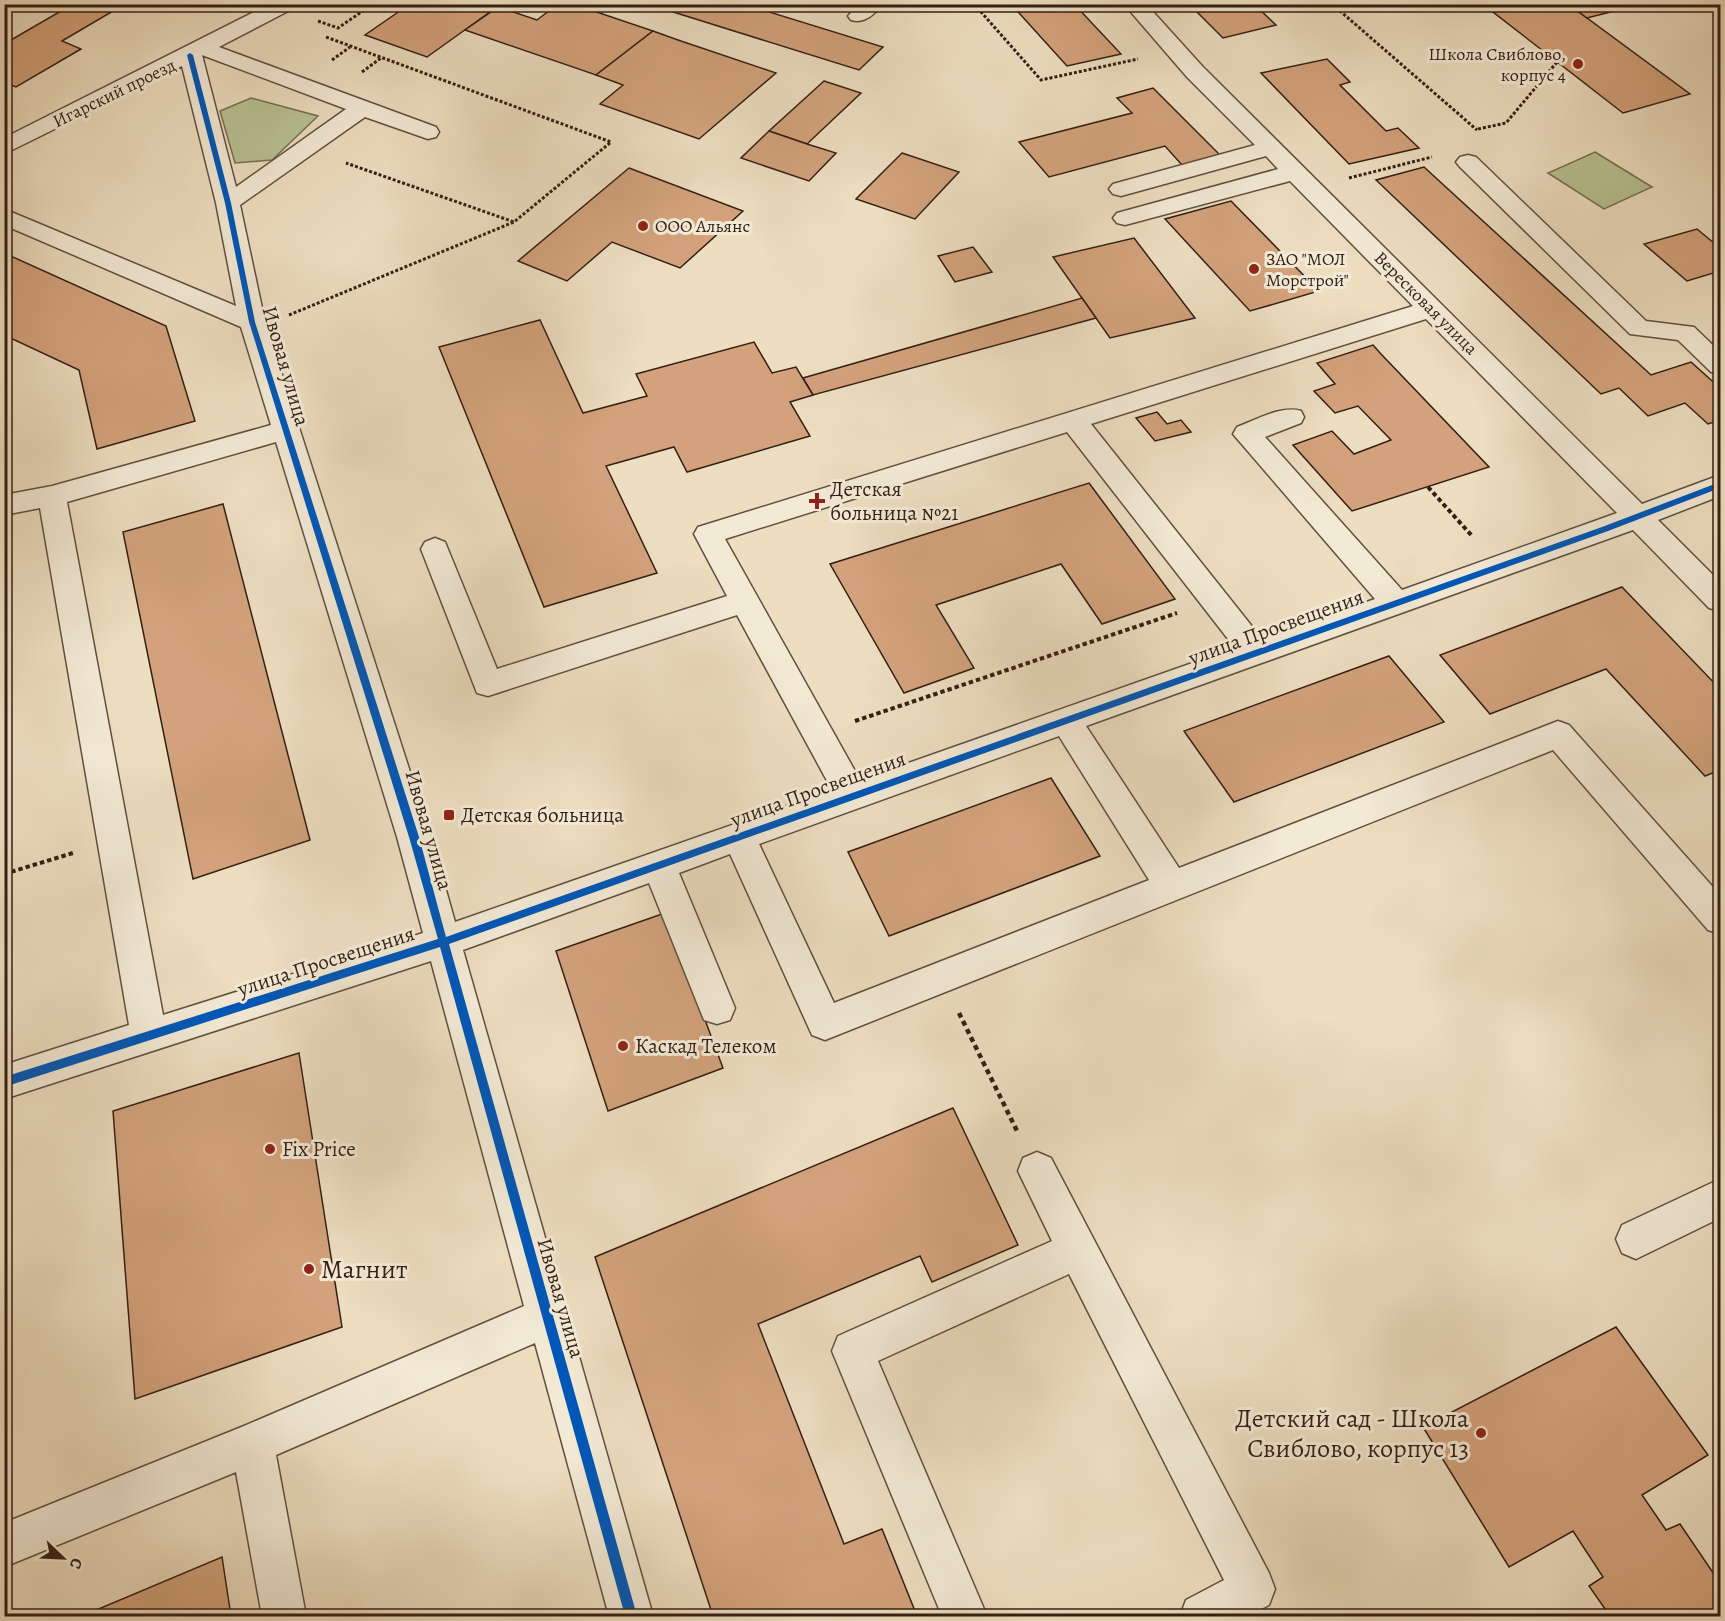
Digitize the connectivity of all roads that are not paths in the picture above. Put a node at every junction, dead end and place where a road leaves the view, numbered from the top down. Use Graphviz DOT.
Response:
graph roads {
  1 [pos="1134,4"];
  2 [pos="284,6"];
  3 [pos="196,51"];
  4 [pos="363,108"];
  5 [pos="428,132"];
  6 [pos="4,147"];
  7 [pos="1271,148"];
  8 [pos="1468,162"];
  9 [pos="1303,180"];
  10 [pos="1121,189"];
  11 [pos="228,203"];
  12 [pos="4,216"];
  13 [pos="1125,218"];
  14 [pos="1431,309"];
  15 [pos="254,326"];
  16 [pos="1720,366"];
  17 [pos="1291,417"];
  18 [pos="1073,420"];
  19 [pos="285,430"];
  20 [pos="1720,484"];
  21 [pos="52,496"];
  22 [pos="4,505"];
  23 [pos="1640,516"];
  24 [pos="435,549"];
  25 [pos="1720,600"];
  26 [pos="745,601"];
  27 [pos="1396,603"];
  28 [pos="1256,653"];
  29 [pos="1066,721"];
  30 [pos="852,796"];
  31 [pos="740,837"];
  32 [pos="659,865"];
  33 [pos="1172,886"];
  34 [pos="1720,920"];
  35 [pos="443,942"];
  36 [pos="717,1008"];
  37 [pos="149,1036"];
  38 [pos="4,1082"];
  39 [pos="1036,1171"];
  40 [pos="1720,1198"];
  41 [pos="1636,1239"];
  42 [pos="1078,1250"];
  43 [pos="548,1317"];
  44 [pos="252,1444"];
  45 [pos="4,1545"];
  46 [pos="284,1617"];
  47 [pos="631,1617"];
  48 [pos="964,1617"];
  49 [pos="1202,1617"];
  1 -- 7 [label="street, Вересковая улица"];
  2 -- 3 [label="street, Игарский проезд"];
  3 -- 4 [label="street"];
  3 -- 6 [label="street, Игарский проезд"];
  3 -- 11 [label="street, Ивовая улица"];
  4 -- 5 [label="street"];
  4 -- 11 [label="street"];
  7 -- 9 [label="street, Вересковая улица"];
  7 -- 10 [label="street"];
  8 -- 16 [label="street"];
  9 -- 13 [label="street"];
  9 -- 14 [label="street, Вересковая улица"];
  11 -- 15 [label="street, Ивовая улица"];
  12 -- 15 [label="street"];
  14 -- 18 [label="street"];
  14 -- 23 [label="street, Вересковая улица"];
  15 -- 19 [label="street, Ивовая улица"];
  17 -- 27 [label="street"];
  18 -- 26 [label="street"];
  18 -- 28 [label="street"];
  19 -- 21 [label="street"];
  19 -- 35 [label="street, Ивовая улица"];
  20 -- 23 [label="street, улица Просвещения"];
  21 -- 22 [label="street"];
  21 -- 37 [label="street"];
  23 -- 25 [label="street, Вересковая улица"];
  23 -- 27 [label="street, улица Просвещения"];
  24 -- 26 [label="street"];
  26 -- 30 [label="street"];
  27 -- 28 [label="street, улица Просвещения"];
  28 -- 29 [label="street, улица Просвещения"];
  29 -- 30 [label="street, улица Просвещения"];
  29 -- 33 [label="street"];
  30 -- 31 [label="street, улица Просвещения"];
  31 -- 32 [label="street, улица Просвещения"];
  31 -- 33 [label="street"];
  32 -- 35 [label="street, улица Просвещения"];
  32 -- 36 [label="street"];
  33 -- 34 [label="street"];
  35 -- 37 [label="street, улица Просвещения"];
  35 -- 43 [label="street, Ивовая улица"];
  37 -- 38 [label="street, улица Просвещения"];
  39 -- 42 [label="street"];
  40 -- 41 [label="street"];
  42 -- 48 [label="street"];
  42 -- 49 [label="street"];
  43 -- 44 [label="street"];
  43 -- 47 [label="street, Ивовая улица"];
  44 -- 45 [label="street"];
  44 -- 46 [label="street"];
}
